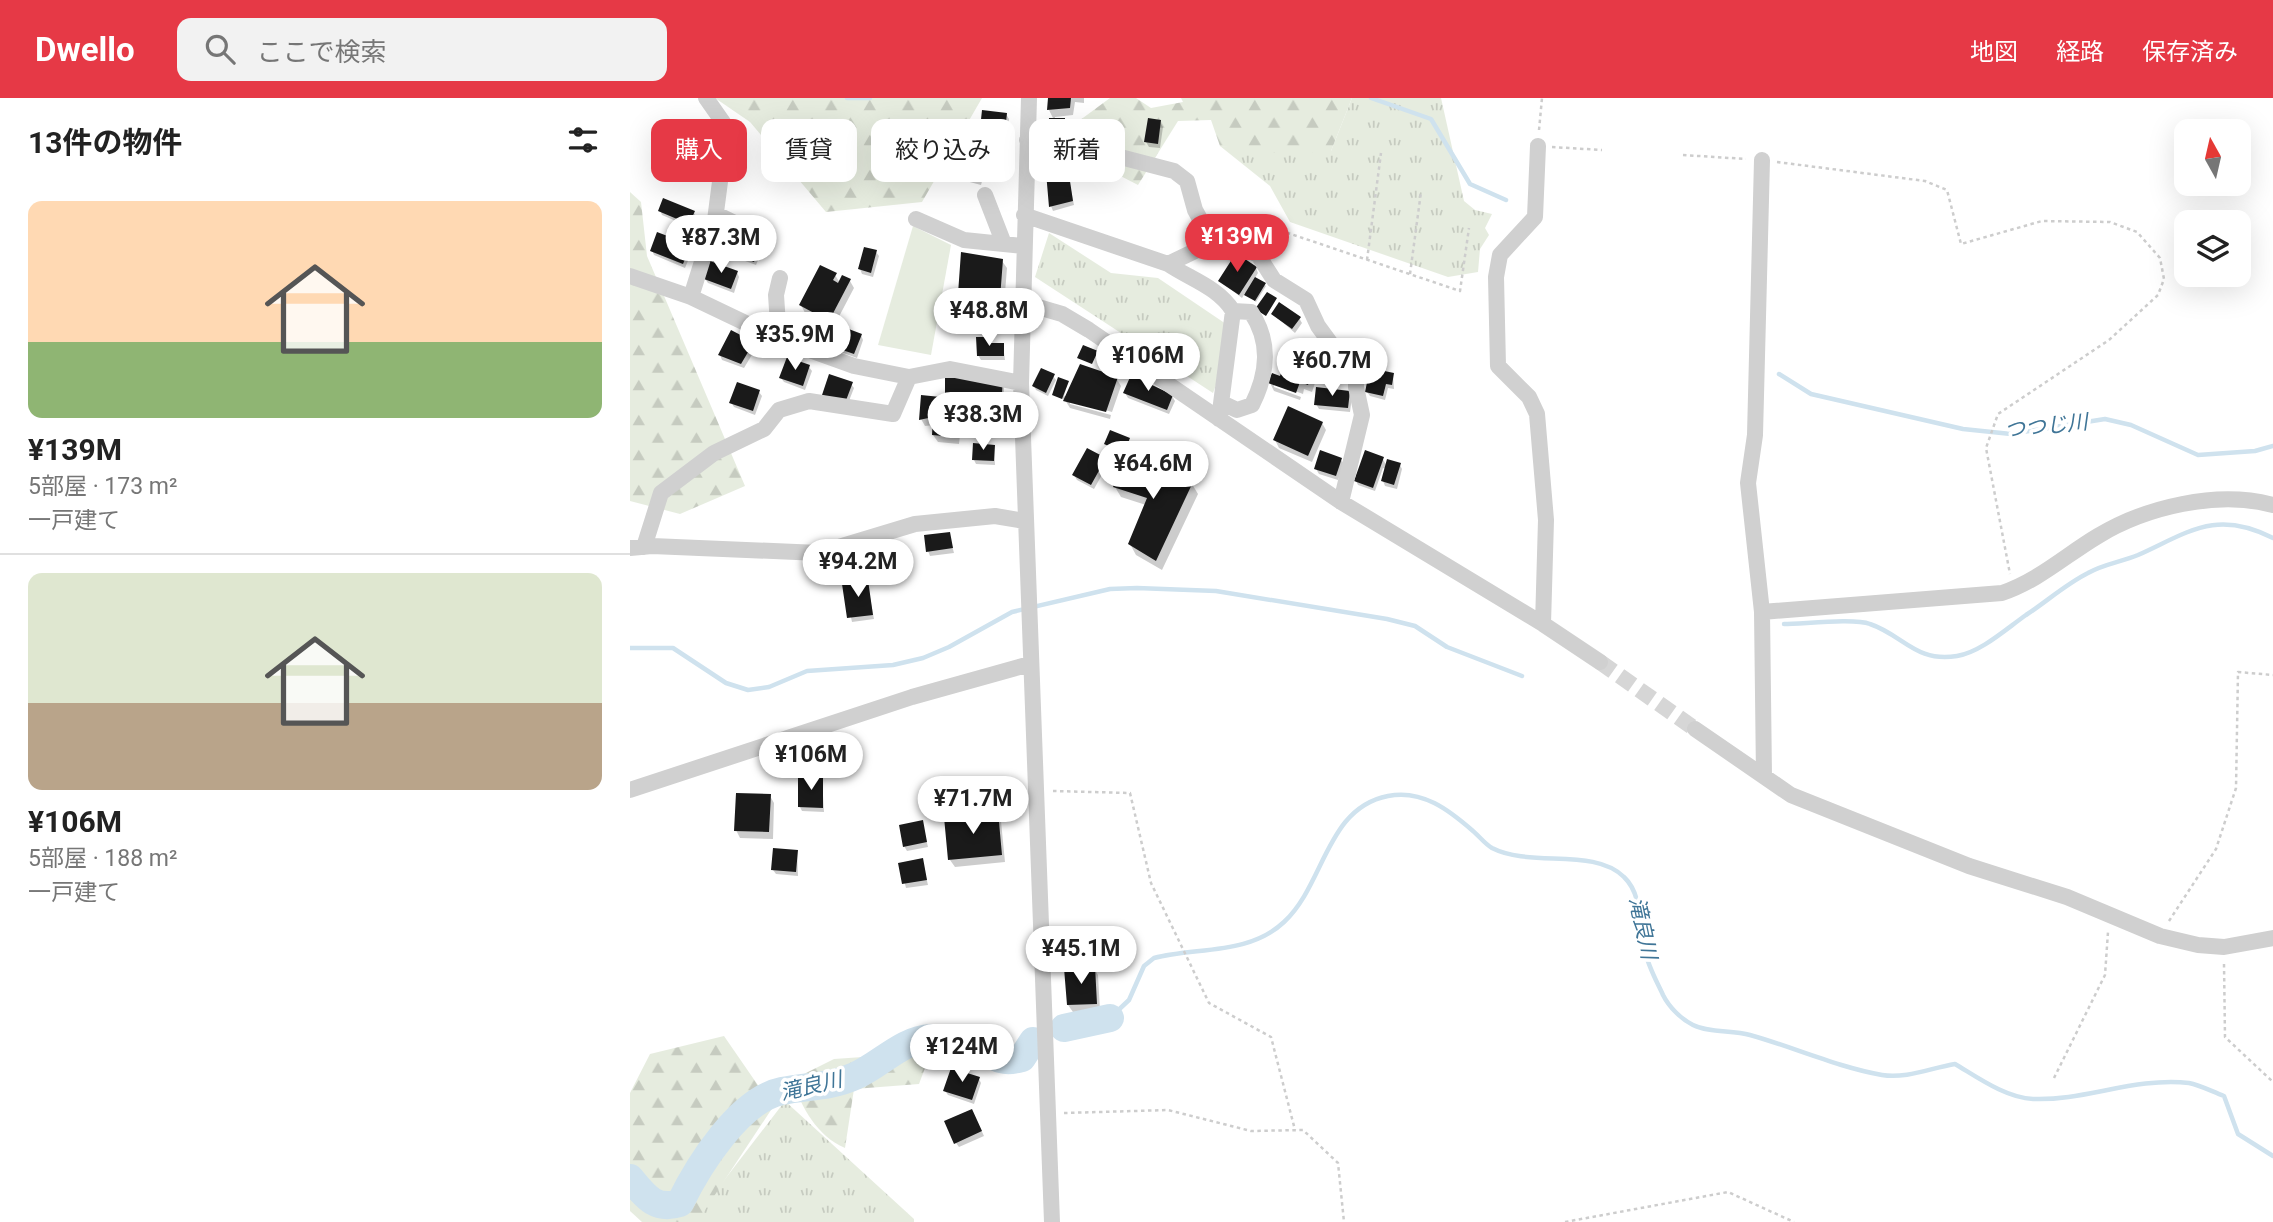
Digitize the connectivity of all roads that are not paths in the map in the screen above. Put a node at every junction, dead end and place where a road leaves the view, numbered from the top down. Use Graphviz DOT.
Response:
graph roads {
  1 [pos="706,98"];
  2 [pos="1027,101"];
  3 [pos="1027,140"];
  4 [pos="1538,146"];
  5 [pos="1762,160"];
  6 [pos="985,195"];
  7 [pos="716,214"];
  8 [pos="1024,215"];
  9 [pos="916,219"];
  10 [pos="1214,233"];
  11 [pos="761,236"];
  12 [pos="1004,244"];
  13 [pos="1023,246"];
  14 [pos="1168,264"];
  15 [pos="630,276"];
  16 [pos="780,278"];
  17 [pos="691,297"];
  18 [pos="1021,302"];
  19 [pos="1233,311"];
  20 [pos="779,339"];
  21 [pos="909,377"];
  22 [pos="1021,383"];
  23 [pos="1221,411"];
  24 [pos="1341,502"];
  25 [pos="2273,505"];
  26 [pos="1024,521"];
  27 [pos="637,547"];
  28 [pos="1762,612"];
  29 [pos="1543,624"];
  30 [pos="1600,662"];
  31 [pos="1030,664"];
  32 [pos="1695,729"];
  33 [pos="1764,776"];
  34 [pos="630,790"];
  35 [pos="2273,938"];
  36 [pos="1052,1222"];
  1 -- 7 [label="street"];
  2 -- 3 [label="street"];
  3 -- 8 [label="street"];
  3 -- 10 [label="street"];
  4 -- 29 [label="street"];
  5 -- 28 [label="street"];
  6 -- 12 [label="street"];
  7 -- 11 [label="street"];
  7 -- 17 [label="street"];
  8 -- 13 [label="street"];
  8 -- 14 [label="street"];
  9 -- 12 [label="street"];
  10 -- 14 [label="street"];
  10 -- 24 [label="street"];
  12 -- 13 [label="street"];
  13 -- 18 [label="street"];
  14 -- 19 [label="street"];
  15 -- 17 [label="street"];
  16 -- 20 [label="street"];
  17 -- 20 [label="street"];
  18 -- 22 [label="street"];
  18 -- 23 [label="street"];
  19 -- 23 [label="street"];
  19 -- 23 [label="street"];
  20 -- 21 [label="street"];
  21 -- 22 [label="street"];
  21 -- 27 [label="street"];
  22 -- 26 [label="street"];
  23 -- 24 [label="street"];
  24 -- 29 [label="street"];
  25 -- 28 [label="street"];
  26 -- 27 [label="street"];
  26 -- 31 [label="street"];
  28 -- 33 [label="street"];
  29 -- 30 [label="street"];
  31 -- 34 [label="street"];
  31 -- 36 [label="street"];
  32 -- 33 [label="street"];
  33 -- 35 [label="street"];
}
